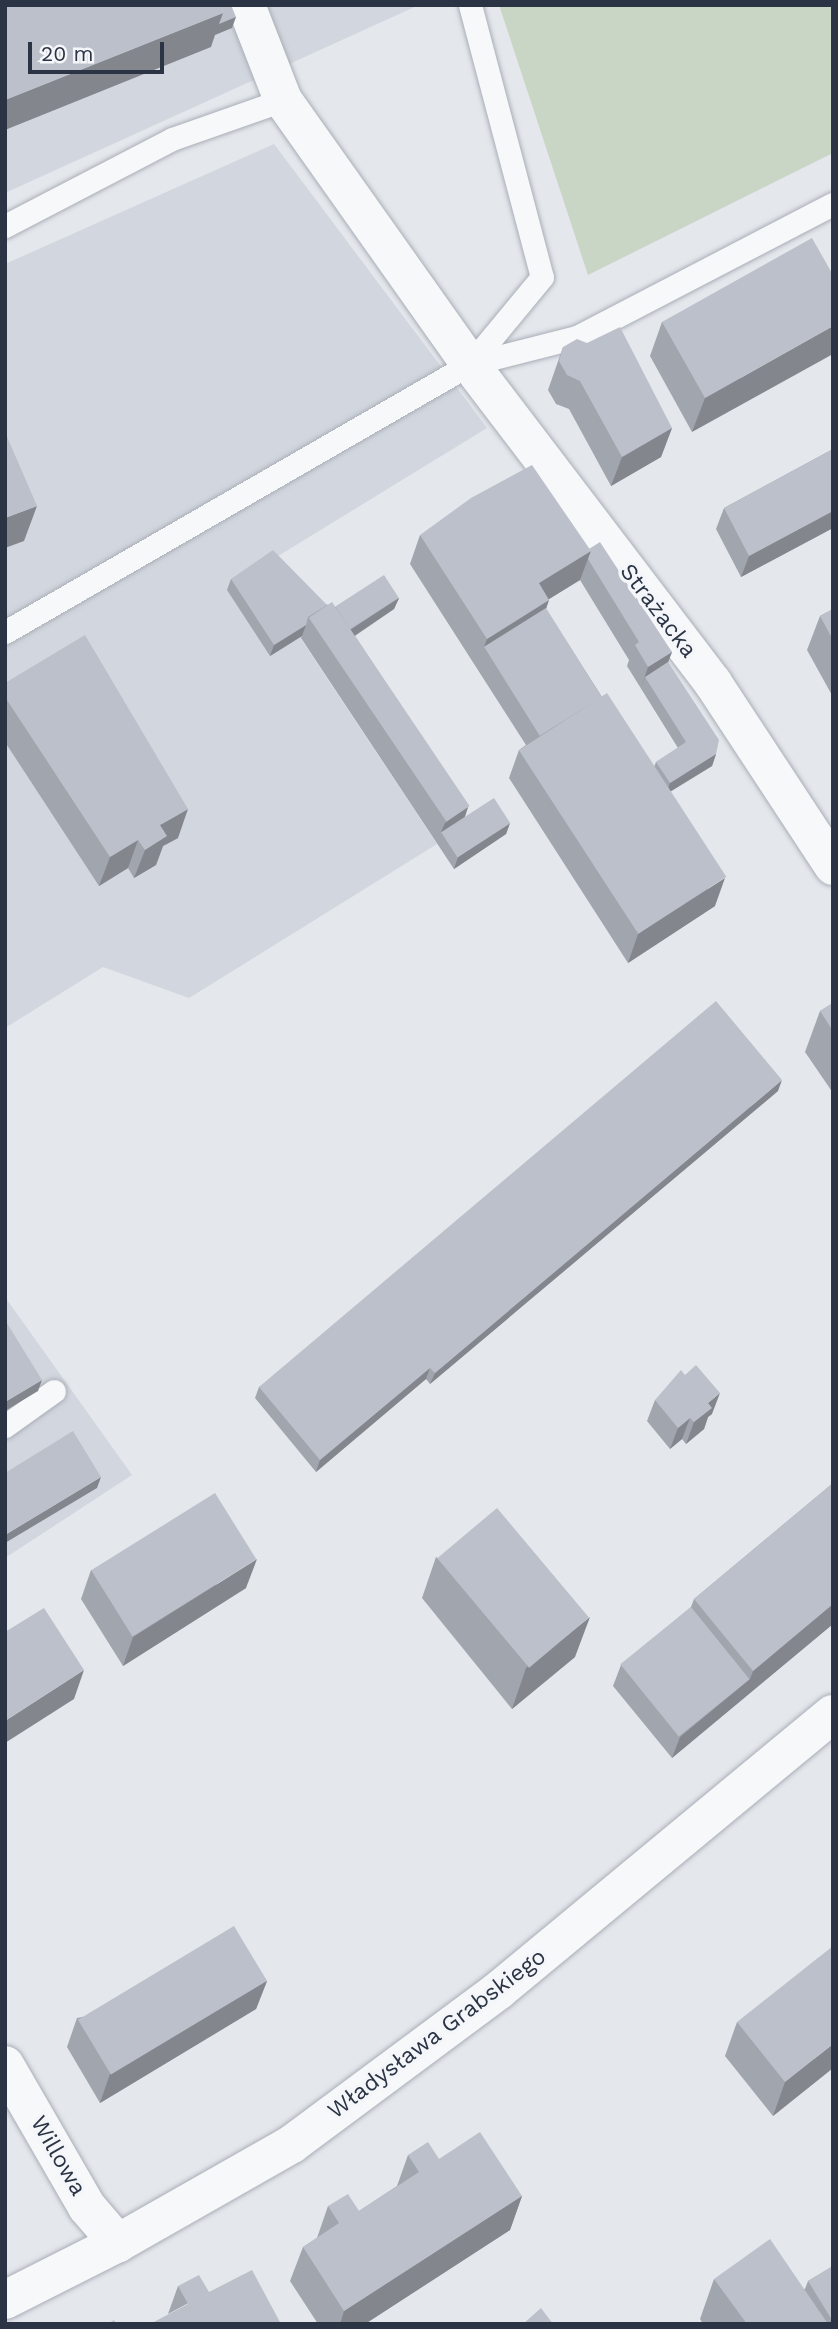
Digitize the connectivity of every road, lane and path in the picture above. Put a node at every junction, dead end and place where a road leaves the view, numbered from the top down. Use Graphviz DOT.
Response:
graph roads {
  1 [pos="246,5"];
  2 [pos="470,5"];
  3 [pos="283,100"];
  4 [pos="833,204"];
  5 [pos="5,226"];
  6 [pos="470,365"];
  7 [pos="5,632"];
  8 [pos="833,866"];
  9 [pos="54,1391"];
  10 [pos="5,1426"];
  11 [pos="831,1719"];
  12 [pos="5,2065"];
  13 [pos="118,2243"];
  14 [pos="5,2300"];
  1 -- 3 [label="street, Strażacka"];
  2 -- 6 [label="lane"];
  3 -- 5 [label="lane"];
  3 -- 6 [label="street, Strażacka"];
  4 -- 6 [label="lane"];
  6 -- 7 [label="lane"];
  6 -- 8 [label="street, Strażacka"];
  9 -- 10 [label="lane"];
  11 -- 13 [label="street, Władysława Grabskiego"];
  12 -- 13 [label="street, Willowa"];
  13 -- 14 [label="street, Władysława Grabskiego"];
}
